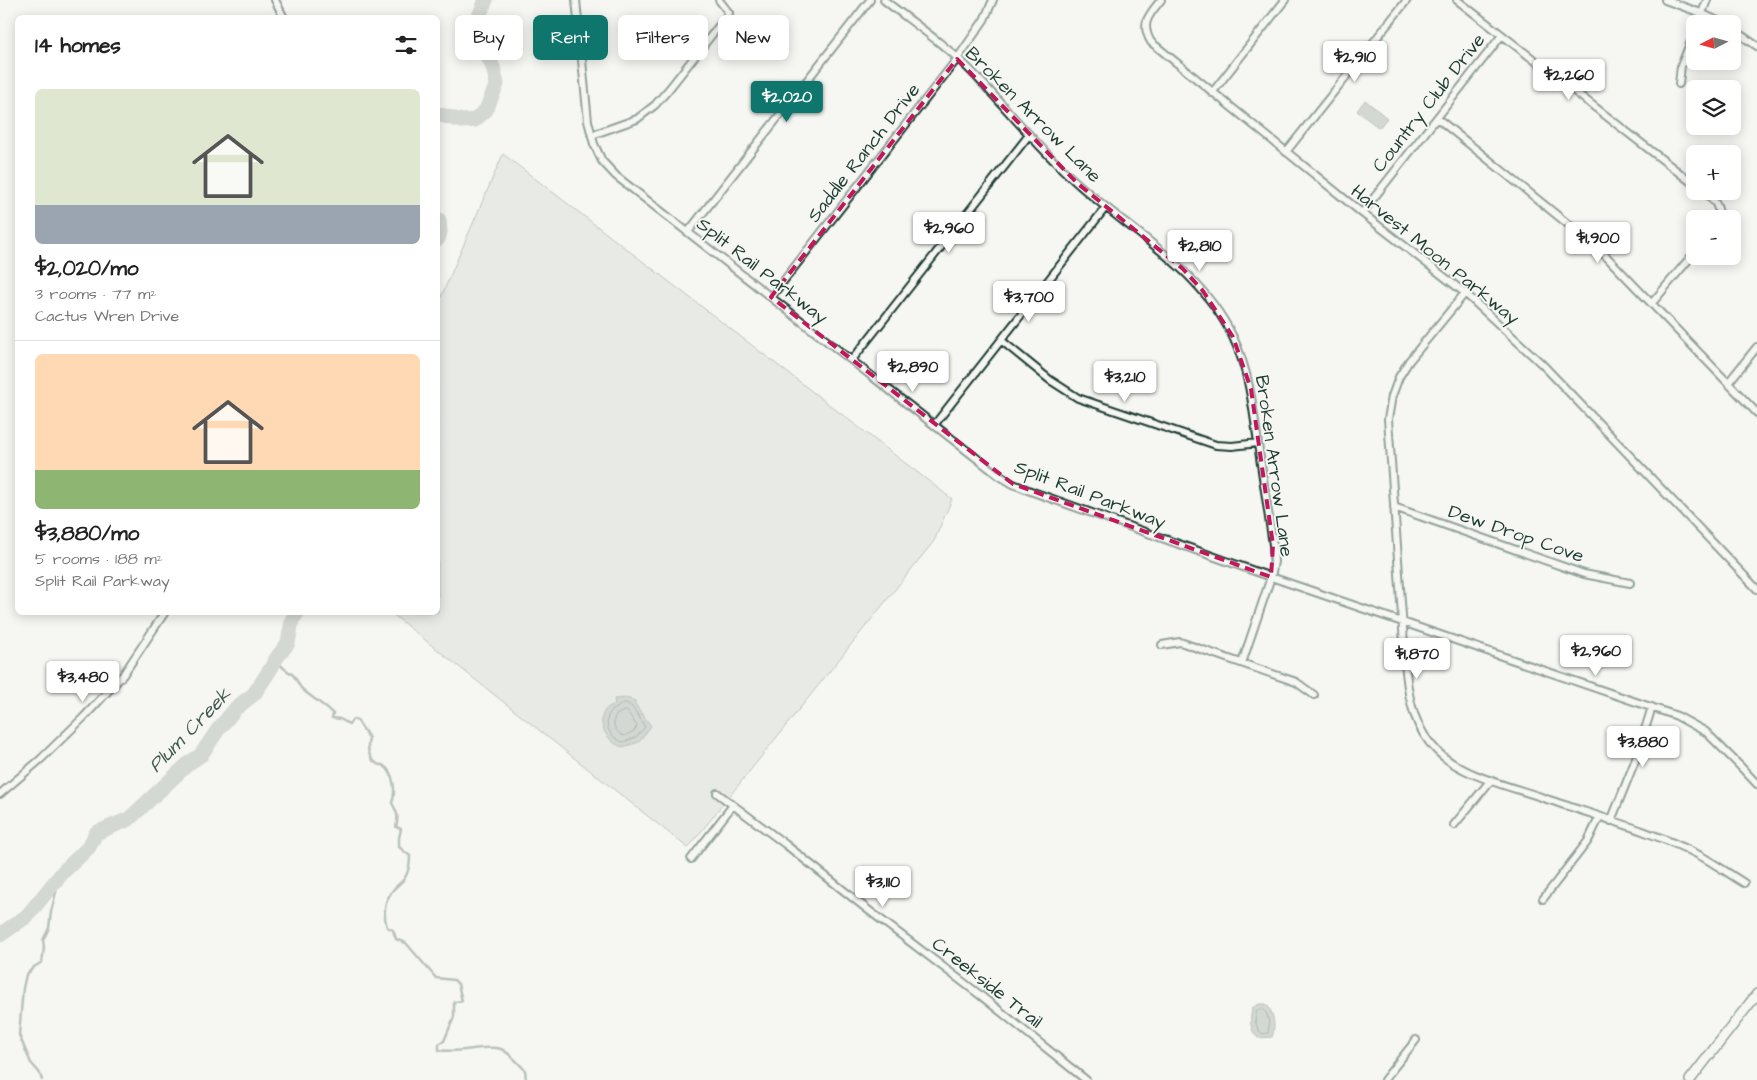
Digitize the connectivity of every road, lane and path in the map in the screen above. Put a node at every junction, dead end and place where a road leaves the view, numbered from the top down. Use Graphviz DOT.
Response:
graph roads {
  1 [pos="275,0"];
  2 [pos="576,0"];
  3 [pos="719,0"];
  4 [pos="870,0"];
  5 [pos="884,0"];
  6 [pos="993,0"];
  7 [pos="1161,0"];
  8 [pos="1285,0"];
  9 [pos="1407,0"];
  10 [pos="1457,0"];
  11 [pos="1665,0"];
  12 [pos="1707,0"];
  13 [pos="1701,13"];
  14 [pos="282,15"];
  15 [pos="1705,15"];
  16 [pos="1502,35"];
  17 [pos="1741,35"];
  18 [pos="1757,46"];
  19 [pos="1686,54"];
  20 [pos="957,59"];
  21 [pos="1679,84"];
  22 [pos="1212,93"];
  23 [pos="1437,118"];
  24 [pos="592,135"];
  25 [pos="1030,135"];
  26 [pos="1286,152"];
  27 [pos="1686,178"];
  28 [pos="1106,207"];
  29 [pos="1362,213"];
  30 [pos="688,232"];
  31 [pos="1686,263"];
  32 [pos="1465,293"];
  33 [pos="771,297"];
  34 [pos="1652,303"];
  35 [pos="1002,341"];
  36 [pos="1757,347"];
  37 [pos="852,360"];
  38 [pos="1728,383"];
  39 [pos="1757,413"];
  40 [pos="935,424"];
  41 [pos="1258,443"];
  42 [pos="1394,507"];
  43 [pos="1271,577"];
  44 [pos="1630,583"];
  45 [pos="1757,589"];
  46 [pos="163,615"];
  47 [pos="1402,621"];
  48 [pos="1162,645"];
  49 [pos="1242,664"];
  50 [pos="1314,695"];
  51 [pos="1652,707"];
  52 [pos="1491,780"];
  53 [pos="1757,784"];
  54 [pos="716,793"];
  55 [pos="0,794"];
  56 [pos="733,806"];
  57 [pos="1599,818"];
  58 [pos="1611,821"];
  59 [pos="1454,825"];
  60 [pos="691,859"];
  61 [pos="1744,883"];
  62 [pos="1543,899"];
  63 [pos="1757,994"];
  64 [pos="1416,1040"];
  65 [pos="1086,1080"];
  66 [pos="1384,1080"];
  67 [pos="1690,1080"];
  1 -- 14 [label="street"];
  2 -- 24 [label="street, Split Rail Parkway"];
  3 -- 24 [label="street"];
  4 -- 30 [label="street"];
  5 -- 20 [label="street, Broken Arrow Lane"];
  6 -- 20 [label="street, Saddle Ranch Drive"];
  7 -- 22 [label="street, Harvest Moon Parkway"];
  8 -- 22 [label="street"];
  9 -- 26 [label="street"];
  10 -- 16 [label="street"];
  11 -- 13 [label="street"];
  12 -- 13 [label="street"];
  13 -- 15 [label="street"];
  16 -- 23 [label="street, Country Club Drive"];
  16 -- 27 [label="street"];
  17 -- 18 [label="street"];
  19 -- 21 [label="street"];
  20 -- 25 [label="street, Broken Arrow Lane"];
  20 -- 33 [label="street, Saddle Ranch Drive"];
  22 -- 26 [label="street, Harvest Moon Parkway"];
  23 -- 29 [label="street, Country Club Drive"];
  23 -- 34 [label="street"];
  24 -- 30 [label="street, Split Rail Parkway"];
  25 -- 28 [label="street, Broken Arrow Lane"];
  25 -- 37 [label="street"];
  26 -- 29 [label="street, Harvest Moon Parkway"];
  28 -- 35 [label="street"];
  28 -- 41 [label="street, Broken Arrow Lane"];
  29 -- 32 [label="street, Harvest Moon Parkway"];
  30 -- 33 [label="street, Split Rail Parkway"];
  31 -- 34 [label="street"];
  32 -- 42 [label="street"];
  32 -- 45 [label="street, Harvest Moon Parkway"];
  33 -- 37 [label="street, Split Rail Parkway"];
  34 -- 38 [label="street"];
  35 -- 40 [label="street"];
  35 -- 41 [label="street"];
  36 -- 38 [label="street"];
  37 -- 40 [label="street, Split Rail Parkway"];
  38 -- 39 [label="street"];
  40 -- 43 [label="street, Split Rail Parkway"];
  41 -- 43 [label="street, Broken Arrow Lane"];
  42 -- 44 [label="street, Dew Drop Cove"];
  42 -- 47 [label="street"];
  43 -- 47 [label="street, Split Rail Parkway"];
  43 -- 49 [label="street, Broken Arrow Lane"];
  46 -- 55 [label="street"];
  47 -- 51 [label="street, Split Rail Parkway"];
  47 -- 52 [label="street"];
  48 -- 49 [label="street"];
  49 -- 50 [label="street"];
  51 -- 53 [label="street, Split Rail Parkway"];
  51 -- 58 [label="street"];
  52 -- 57 [label="street"];
  52 -- 59 [label="street"];
  54 -- 56 [label="street, Creekside Trail"];
  56 -- 60 [label="street"];
  56 -- 65 [label="street, Creekside Trail"];
  57 -- 58 [label="street"];
  57 -- 62 [label="street"];
  58 -- 61 [label="street"];
  63 -- 67 [label="main road"];
  64 -- 66 [label="street"];
}
